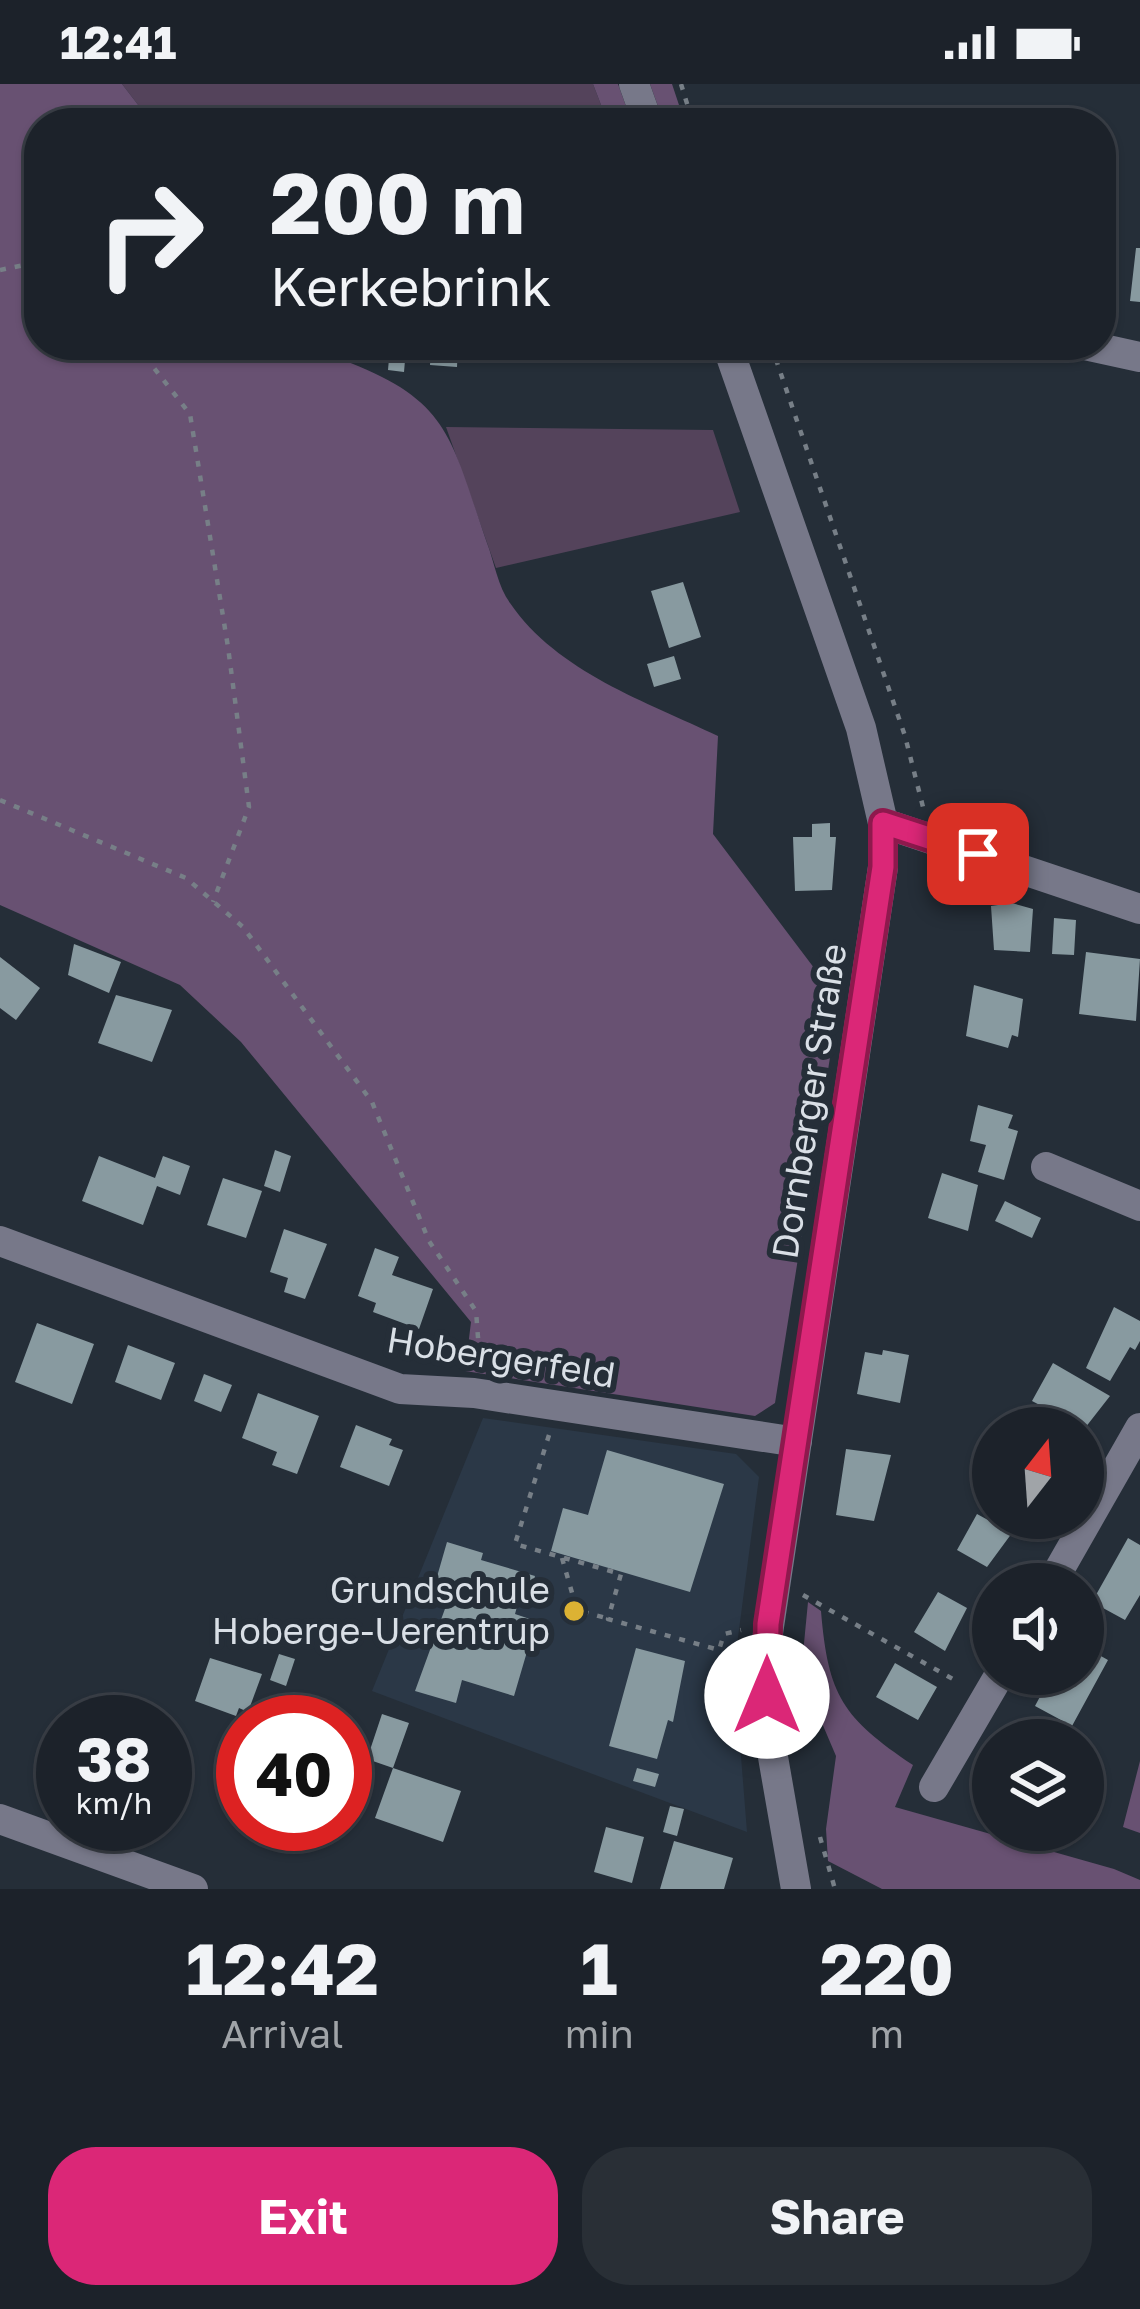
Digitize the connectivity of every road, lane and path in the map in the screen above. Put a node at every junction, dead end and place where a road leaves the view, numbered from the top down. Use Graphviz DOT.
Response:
graph roads {
  1 [pos="148,360"];
  2 [pos="732,360"];
  3 [pos="0,800"];
  4 [pos="883,823"];
  5 [pos="213,902"];
  6 [pos="1140,909"];
  7 [pos="1046,1167"];
  8 [pos="1140,1206"];
  9 [pos="0,1241"];
  10 [pos="474,1394"];
  11 [pos="552,1424"];
  12 [pos="1140,1428"];
  13 [pos="796,1442"];
  14 [pos="562,1558"];
  15 [pos="1063,1563"];
  16 [pos="803,1595"];
  17 [pos="608,1619"];
  18 [pos="748,1629"];
  19 [pos="972,1676"];
  20 [pos="988,1695"];
  21 [pos="934,1786"];
  22 [pos="0,1819"];
  23 [pos="193,1889"];
  24 [pos="796,1889"];
  1 -- 5 [label="path"];
  2 -- 4 [label="street, Dornberger Straße"];
  3 -- 5 [label="path"];
  4 -- 6 [label="street"];
  4 -- 13 [label="street, Dornberger Straße"];
  5 -- 10 [label="path"];
  7 -- 8 [label="street"];
  9 -- 10 [label="street, Hobergerfeld"];
  10 -- 13 [label="street, Hobergerfeld"];
  11 -- 14 [label="path"];
  12 -- 15 [label="street"];
  13 -- 24 [label="street, Dornberger Straße"];
  14 -- 17 [label="path"];
  14 -- 17 [label="path"];
  16 -- 19 [label="path"];
  17 -- 18 [label="path"];
  20 -- 21 [label="street"];
  22 -- 23 [label="street"];
}
